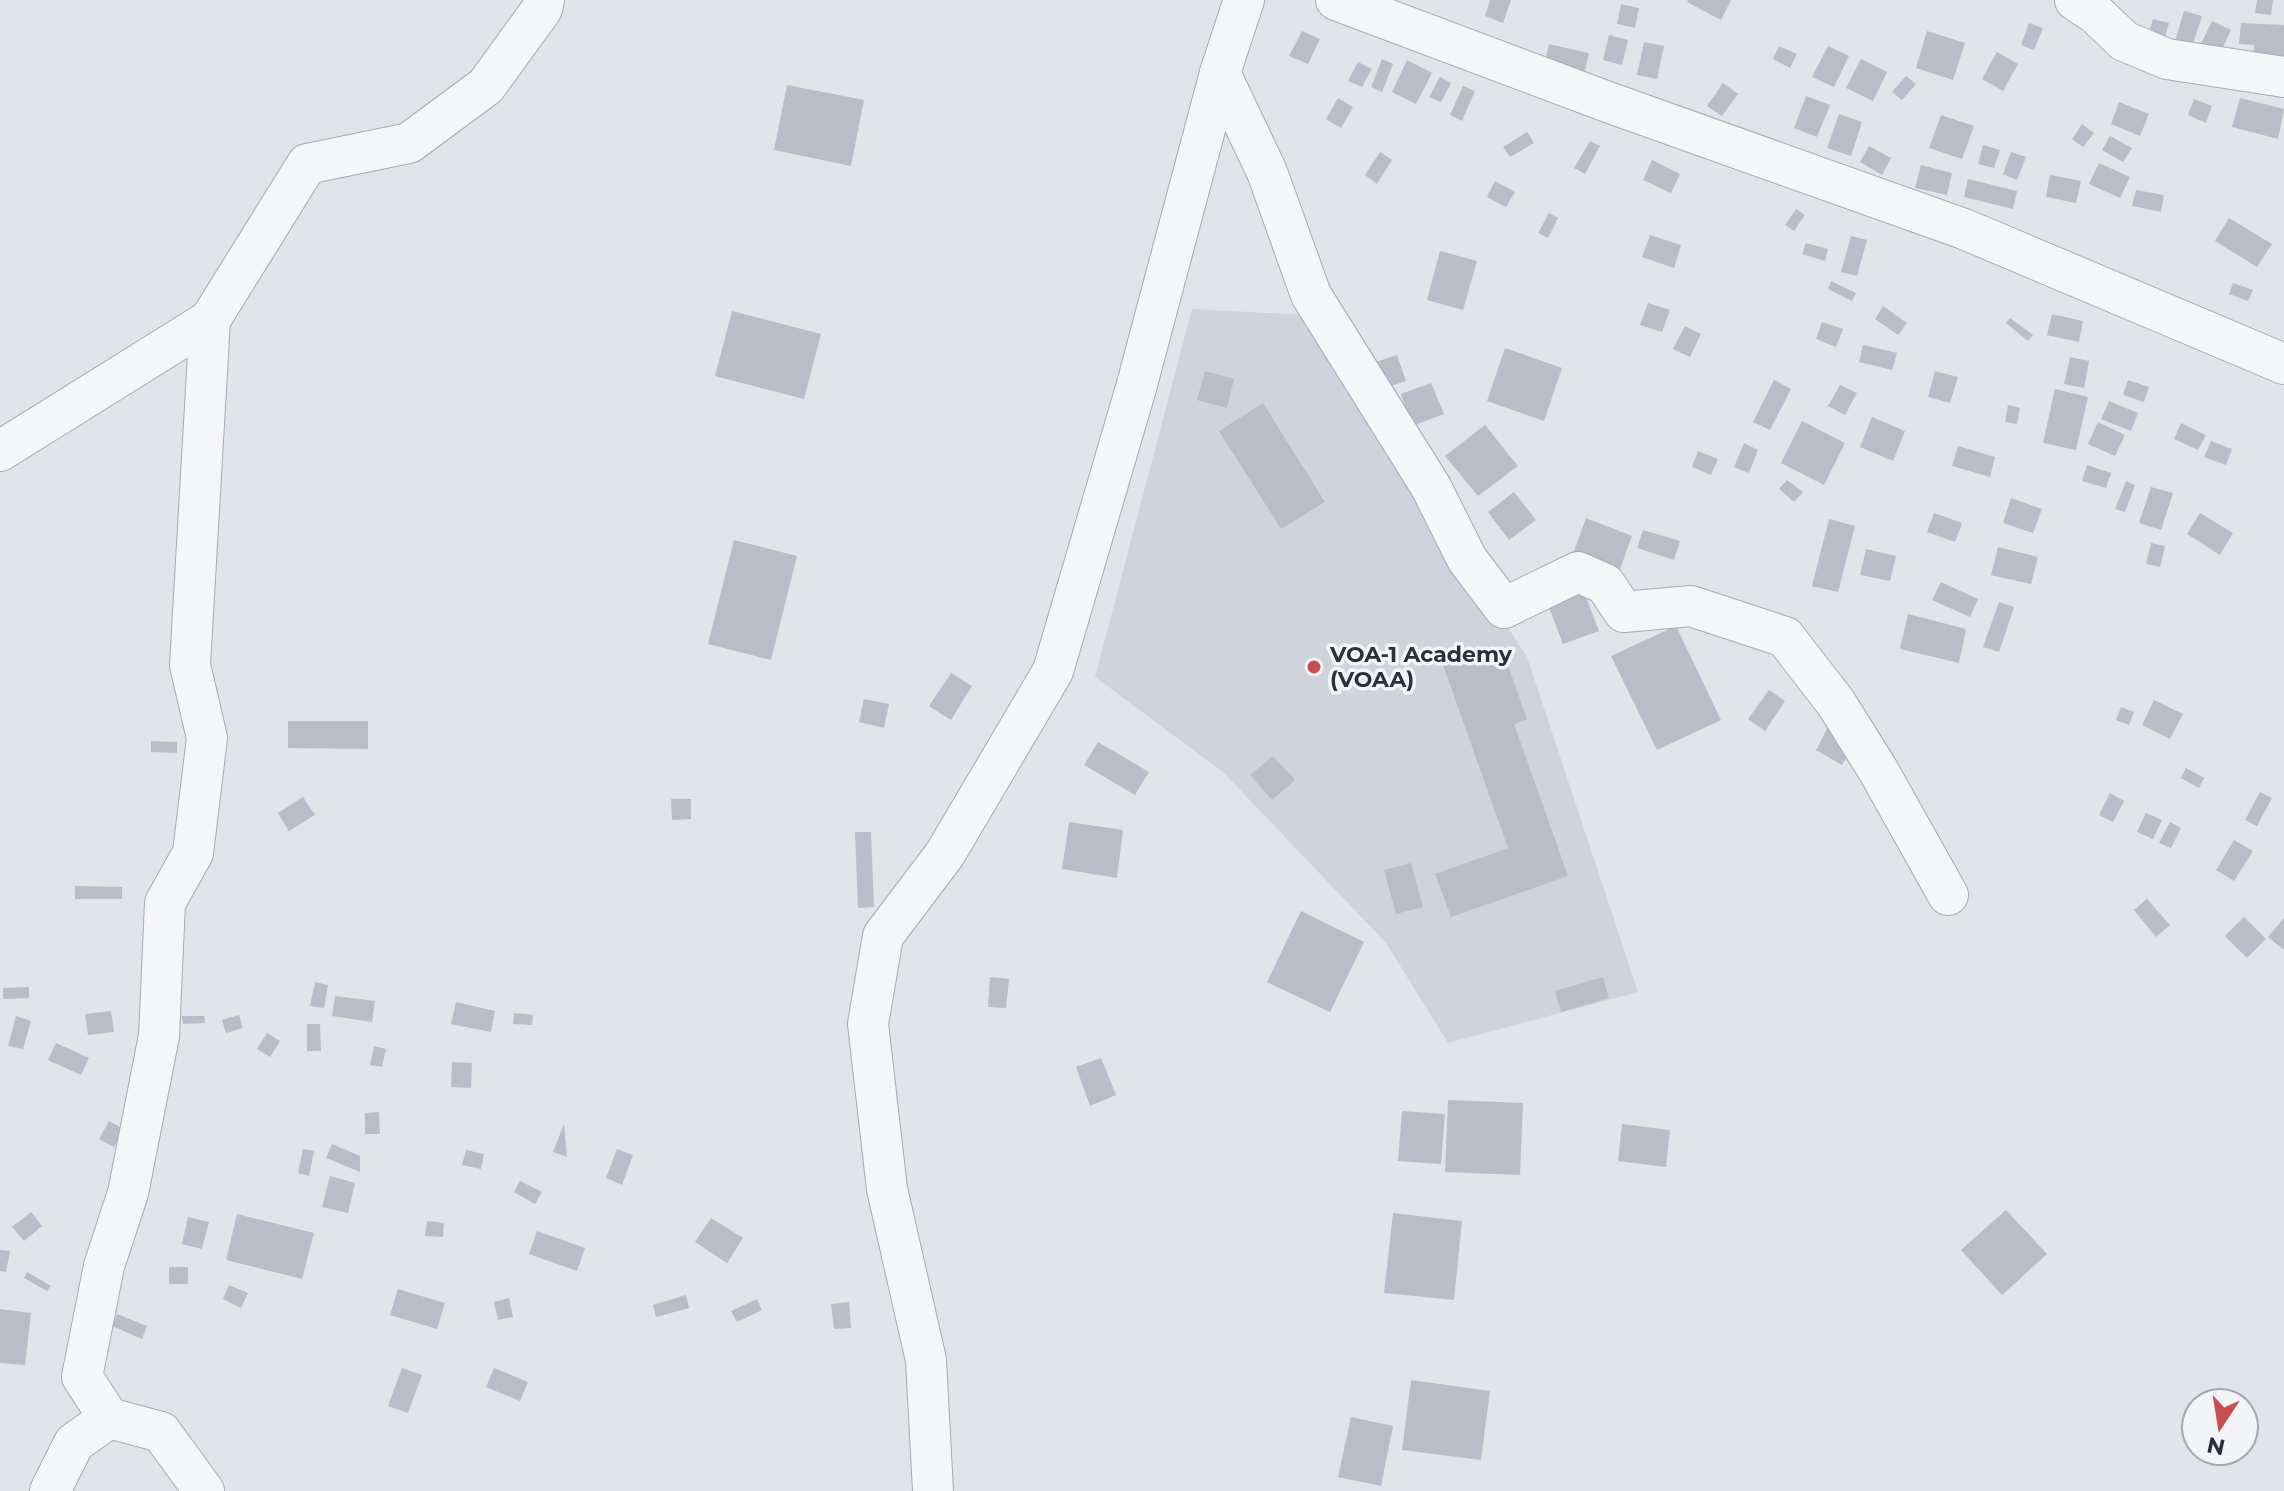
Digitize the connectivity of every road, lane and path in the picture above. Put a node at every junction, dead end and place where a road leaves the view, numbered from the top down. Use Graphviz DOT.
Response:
graph roads {
  1 [pos="544,0"];
  2 [pos="1244,0"];
  3 [pos="1336,0"];
  4 [pos="2075,0"];
  5 [pos="1220,73"];
  6 [pos="2284,77"];
  7 [pos="210,320"];
  8 [pos="2284,364"];
  9 [pos="0,451"];
  10 [pos="1948,895"];
  11 [pos="109,1418"];
  12 [pos="50,1491"];
  13 [pos="204,1491"];
  14 [pos="933,1491"];
  1 -- 7 [label="street"];
  2 -- 5 [label="street"];
  3 -- 8 [label="street"];
  4 -- 6 [label="street"];
  5 -- 10 [label="street"];
  5 -- 14 [label="street"];
  7 -- 9 [label="street"];
  7 -- 11 [label="street"];
  11 -- 12 [label="street"];
  11 -- 13 [label="street"];
}
